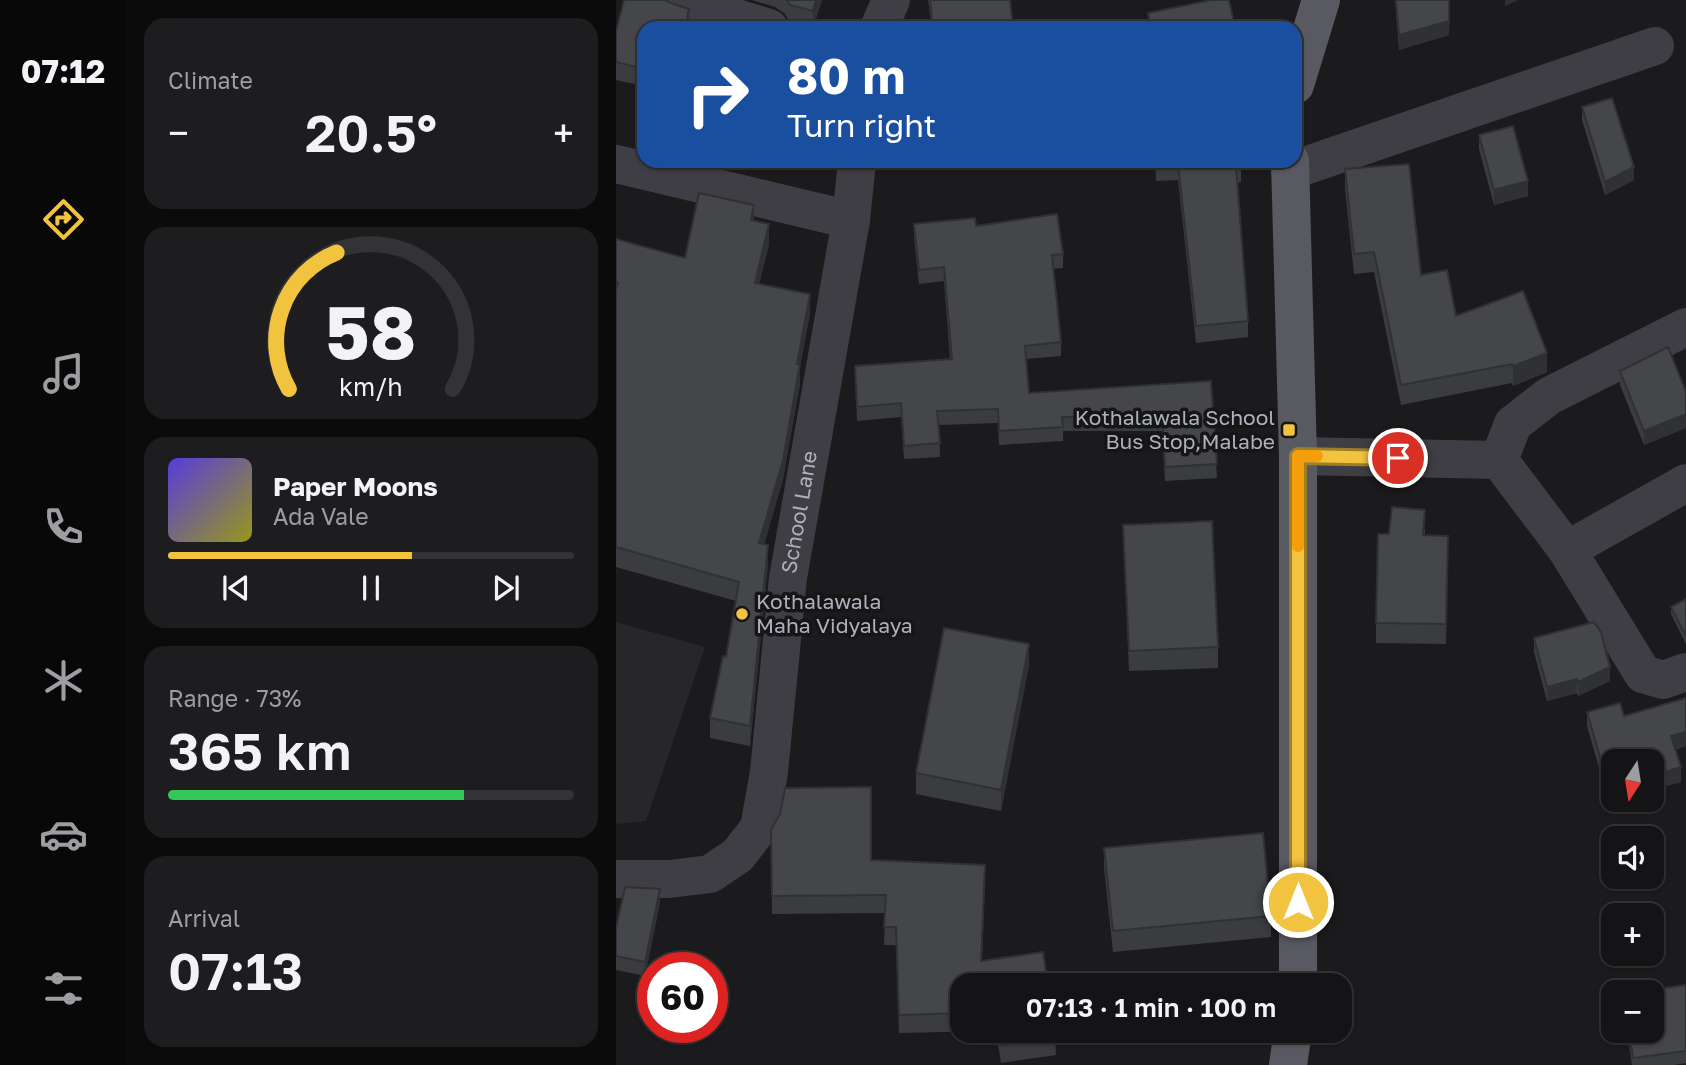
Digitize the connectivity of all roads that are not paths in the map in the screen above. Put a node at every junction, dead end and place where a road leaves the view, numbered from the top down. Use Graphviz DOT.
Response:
graph roads {
  1 [pos="677,0"];
  2 [pos="891,0"];
  3 [pos="1321,0"];
  4 [pos="746,21"];
  5 [pos="882,21"];
  6 [pos="1655,46"];
  7 [pos="1302,62"];
  8 [pos="1302,162"];
  9 [pos="616,164"];
  10 [pos="856,168"];
  11 [pos="1290,168"];
  12 [pos="850,220"];
  13 [pos="1686,327"];
  14 [pos="1298,456"];
  15 [pos="1499,460"];
  16 [pos="1686,483"];
  17 [pos="1567,550"];
  18 [pos="1686,673"];
  19 [pos="616,879"];
  20 [pos="1298,973"];
  21 [pos="1291,1043"];
  22 [pos="1288,1065"];
  1 -- 4 [label="street"];
  2 -- 5 [label="street"];
  3 -- 7 [label="main road"];
  6 -- 8 [label="street"];
  9 -- 12 [label="street"];
  10 -- 12 [label="street, School Lane"];
  11 -- 14 [label="main road"];
  12 -- 19 [label="street, School Lane"];
  13 -- 15 [label="street"];
  14 -- 15 [label="street"];
  14 -- 20 [label="main road"];
  15 -- 17 [label="street"];
  16 -- 17 [label="street"];
  17 -- 18 [label="street"];
  21 -- 22 [label="main road"];
}
